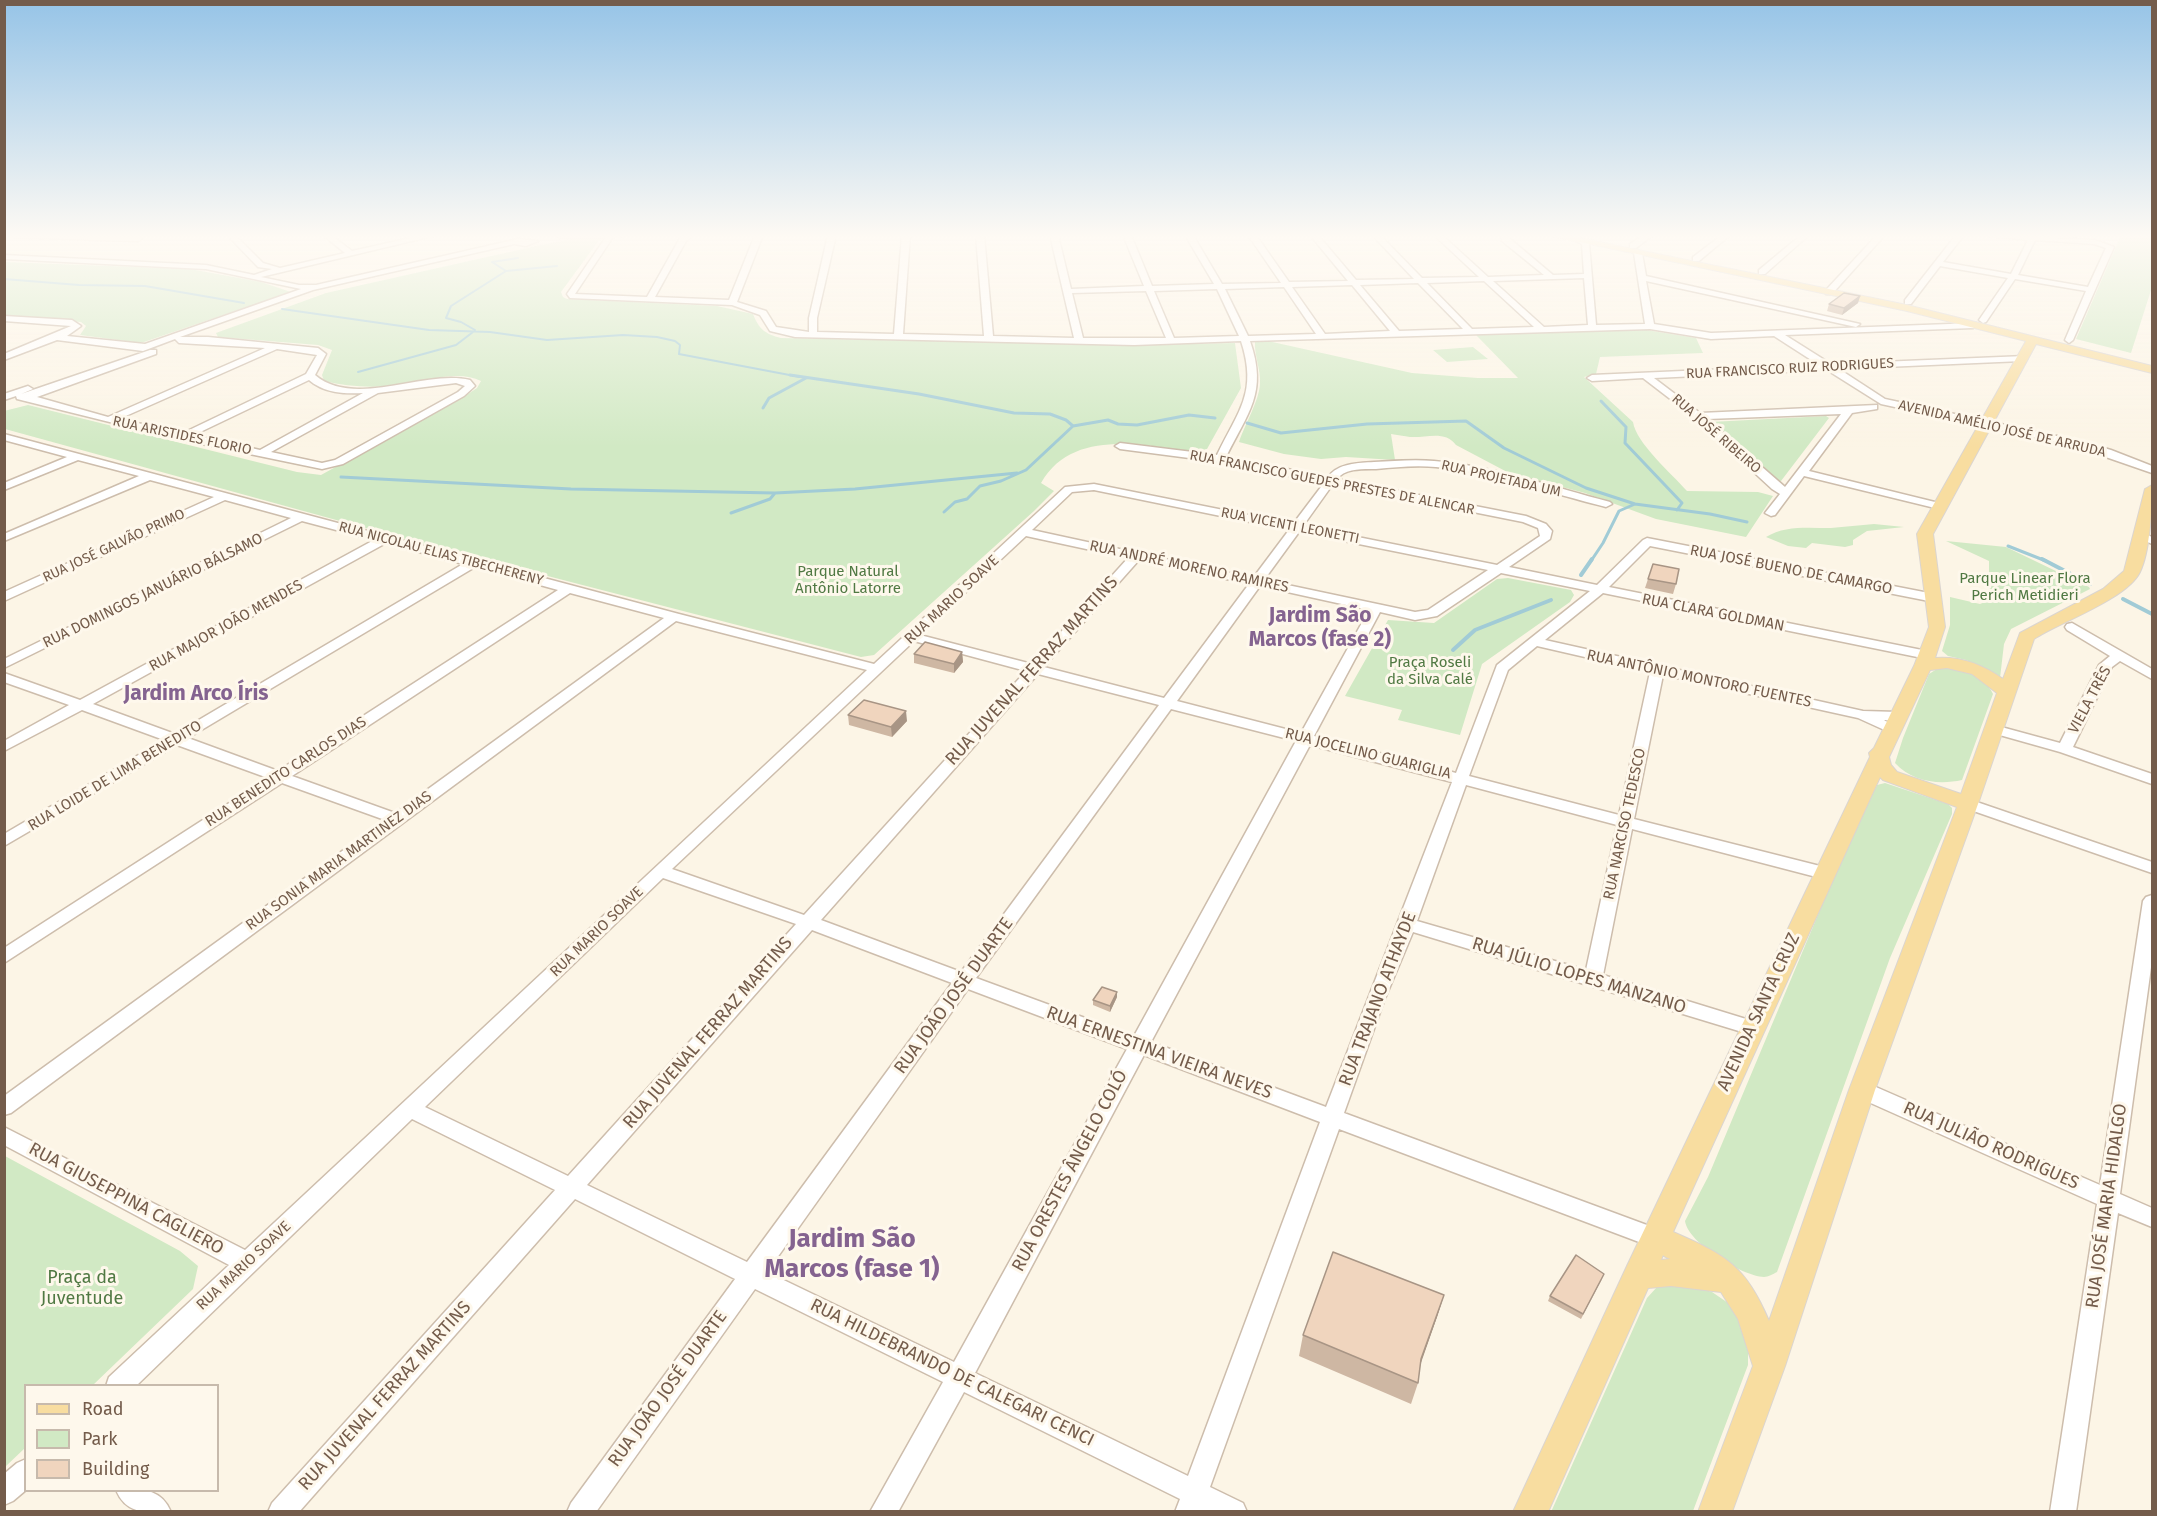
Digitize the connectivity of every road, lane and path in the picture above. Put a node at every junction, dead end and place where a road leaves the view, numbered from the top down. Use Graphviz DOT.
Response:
graph roads {
  1 [pos="269,306"];
  2 [pos="269,306"];
  3 [pos="744,306"];
  4 [pos="816,306"];
  5 [pos="900,306"];
  6 [pos="986,306"];
  7 [pos="1071,306"];
  8 [pos="1156,306"];
  9 [pos="1229,306"];
  10 [pos="1301,306"];
  11 [pos="1373,306"];
  12 [pos="1444,306"];
  13 [pos="1516,306"];
  14 [pos="1591,306"];
  15 [pos="1646,306"];
  16 [pos="1773,306"];
  17 [pos="1902,306"];
  18 [pos="1923,306"];
  19 [pos="1991,306"];
  20 [pos="2085,306"];
  21 [pos="813,318"];
  22 [pos="7,320"];
  23 [pos="1978,323"];
  24 [pos="1650,326"];
  25 [pos="1592,327"];
  26 [pos="1541,328"];
  27 [pos="1876,328"];
  28 [pos="1469,331"];
  29 [pos="1396,333"];
  30 [pos="1775,333"];
  31 [pos="795,334"];
  32 [pos="813,335"];
  33 [pos="1322,336"];
  34 [pos="57,337"];
  35 [pos="186,337"];
  36 [pos="898,337"];
  37 [pos="1247,338"];
  38 [pos="989,339"];
  39 [pos="2028,339"];
  40 [pos="2069,340"];
  41 [pos="1079,341"];
  42 [pos="1171,341"];
  43 [pos="277,346"];
  44 [pos="144,349"];
  45 [pos="4,357"];
  46 [pos="2019,363"];
  47 [pos="2152,363"];
  48 [pos="1825,367"];
  49 [pos="2152,369"];
  50 [pos="310,376"];
  51 [pos="1647,376"];
  52 [pos="1592,378"];
  53 [pos="1855,386"];
  54 [pos="46,391"];
  55 [pos="375,391"];
  56 [pos="1859,399"];
  57 [pos="39,400"];
  58 [pos="12,401"];
  59 [pos="1879,403"];
  60 [pos="1848,411"];
  61 [pos="1698,416"];
  62 [pos="109,420"];
  63 [pos="1986,424"];
  64 [pos="182,437"];
  65 [pos="7,440"];
  66 [pos="1120,446"];
  67 [pos="260,454"];
  68 [pos="77,458"];
  69 [pos="1220,459"];
  70 [pos="2152,470"];
  71 [pos="1800,472"];
  72 [pos="149,476"];
  73 [pos="1328,481"];
  74 [pos="4,487"];
  75 [pos="1081,487"];
  76 [pos="2152,489"];
  77 [pos="1785,492"];
  78 [pos="224,496"];
  79 [pos="1606,504"];
  80 [pos="1939,506"];
  81 [pos="1770,513"];
  82 [pos="301,517"];
  83 [pos="1295,527"];
  84 [pos="1024,532"];
  85 [pos="4,538"];
  86 [pos="2147,538"];
  87 [pos="385,539"];
  88 [pos="1647,542"];
  89 [pos="1136,556"];
  90 [pos="474,563"];
  91 [pos="1499,569"];
  92 [pos="1254,581"];
  93 [pos="569,588"];
  94 [pos="1599,590"];
  95 [pos="4,597"];
  96 [pos="1934,598"];
  97 [pos="1376,608"];
  98 [pos="674,617"];
  99 [pos="2072,627"];
  100 [pos="912,637"];
  101 [pos="1535,642"];
  102 [pos="2120,655"];
  103 [pos="1925,661"];
  104 [pos="4,664"];
  105 [pos="877,669"];
  106 [pos="1035,669"];
  107 [pos="1657,670"];
  108 [pos="2152,675"];
  109 [pos="4,677"];
  110 [pos="2006,691"];
  111 [pos="1166,703"];
  112 [pos="82,705"];
  113 [pos="1894,722"];
  114 [pos="1994,729"];
  115 [pos="177,739"];
  116 [pos="1306,739"];
  117 [pos="4,747"];
  118 [pos="2065,749"];
  119 [pos="1879,753"];
  120 [pos="279,776"];
  121 [pos="1462,778"];
  122 [pos="2152,778"];
  123 [pos="1971,795"];
  124 [pos="397,819"];
  125 [pos="1626,820"];
  126 [pos="4,841"];
  127 [pos="2152,868"];
  128 [pos="660,872"];
  129 [pos="1824,873"];
  130 [pos="2152,901"];
  131 [pos="807,922"];
  132 [pos="1407,924"];
  133 [pos="4,957"];
  134 [pos="1593,979"];
  135 [pos="964,981"];
  136 [pos="1752,1028"];
  137 [pos="1139,1045"];
  138 [pos="1862,1090"];
  139 [pos="4,1107"];
  140 [pos="411,1109"];
  141 [pos="1332,1117"];
  142 [pos="4,1135"];
  143 [pos="571,1189"];
  144 [pos="2108,1198"];
  145 [pos="2152,1218"];
  146 [pos="1655,1238"];
  147 [pos="248,1263"];
  148 [pos="752,1274"];
  149 [pos="1637,1276"];
  150 [pos="1729,1279"];
  151 [pos="1769,1366"];
  152 [pos="959,1377"];
  153 [pos="120,1384"];
  154 [pos="24,1474"];
  155 [pos="4,1492"];
  156 [pos="130,1492"];
  157 [pos="1192,1502"];
  158 [pos="158,1512"];
  159 [pos="281,1512"];
  160 [pos="580,1512"];
  161 [pos="883,1512"];
  162 [pos="1234,1512"];
  163 [pos="1530,1512"];
  164 [pos="1715,1512"];
  165 [pos="2063,1512"];
  1 -- 35 [label="street"];
  2 -- 35 [label="street"];
  3 -- 31 [label="street"];
  4 -- 21 [label="street"];
  5 -- 36 [label="street"];
  6 -- 38 [label="street"];
  7 -- 41 [label="street"];
  8 -- 42 [label="street"];
  9 -- 37 [label="street"];
  10 -- 33 [label="street"];
  11 -- 29 [label="street"];
  12 -- 28 [label="street"];
  13 -- 26 [label="street"];
  14 -- 25 [label="street"];
  15 -- 24 [label="street"];
  16 -- 27 [label="street"];
  17 -- 23 [label="main road"];
  18 -- 23 [label="main road"];
  19 -- 23 [label="street"];
  20 -- 40 [label="street"];
  21 -- 31 [label="street"];
  21 -- 32 [label="street"];
  22 -- 34 [label="street"];
  23 -- 27 [label="street"];
  23 -- 39 [label="main road"];
  23 -- 40 [label="main road"];
  24 -- 25 [label="street"];
  24 -- 30 [label="street"];
  25 -- 26 [label="street"];
  26 -- 28 [label="street"];
  27 -- 30 [label="street"];
  28 -- 29 [label="street"];
  29 -- 33 [label="street"];
  30 -- 48 [label="street"];
  31 -- 32 [label="street"];
  32 -- 36 [label="street"];
  33 -- 37 [label="street"];
  34 -- 44 [label="street"];
  34 -- 45 [label="street"];
  35 -- 43 [label="street"];
  35 -- 44 [label="street"];
  36 -- 38 [label="street"];
  37 -- 42 [label="street"];
  37 -- 69 [label="street"];
  38 -- 41 [label="street"];
  39 -- 46 [label="main road, AVENIDA SANTA CRUZ"];
  39 -- 47 [label="main road"];
  39 -- 49 [label="main road"];
  40 -- 47 [label="main road"];
  41 -- 42 [label="street"];
  43 -- 50 [label="street"];
  43 -- 62 [label="street"];
  44 -- 54 [label="street"];
  44 -- 58 [label="street"];
  46 -- 48 [label="street, RUA FRANCISCO RUIZ RODRIGUES"];
  46 -- 63 [label="main road, AVENIDA SANTA CRUZ"];
  48 -- 51 [label="street, RUA FRANCISCO RUIZ RODRIGUES"];
  48 -- 53 [label="street"];
  50 -- 55 [label="street"];
  50 -- 64 [label="street"];
  51 -- 52 [label="street, RUA FRANCISCO RUIZ RODRIGUES"];
  51 -- 61 [label="street, RUA JOSÉ RIBEIRO"];
  53 -- 56 [label="street"];
  53 -- 59 [label="street"];
  54 -- 57 [label="street"];
  54 -- 58 [label="street"];
  55 -- 67 [label="street"];
  55 -- 67 [label="street, RUA ARISTIDES FLORIO"];
  56 -- 59 [label="street, AVENIDA AMÉLIO JOSÉ DE ARRUDA"];
  56 -- 60 [label="street"];
  57 -- 58 [label="street, RUA ARISTIDES FLORIO"];
  57 -- 62 [label="street, RUA ARISTIDES FLORIO"];
  59 -- 60 [label="street"];
  59 -- 63 [label="street, AVENIDA AMÉLIO JOSÉ DE ARRUDA"];
  60 -- 61 [label="street"];
  60 -- 71 [label="street"];
  61 -- 77 [label="street, RUA JOSÉ RIBEIRO"];
  62 -- 64 [label="street, RUA ARISTIDES FLORIO"];
  63 -- 70 [label="street, AVENIDA AMÉLIO JOSÉ DE ARRUDA"];
  63 -- 80 [label="main road, AVENIDA SANTA CRUZ"];
  64 -- 67 [label="street, RUA ARISTIDES FLORIO"];
  65 -- 68 [label="street, RUA NICOLAU ELIAS TIBECHERENY"];
  66 -- 69 [label="street, RUA FRANCISCO GUEDES PRESTES DE ALENCAR"];
  68 -- 72 [label="street, RUA NICOLAU ELIAS TIBECHERENY"];
  68 -- 74 [label="street"];
  69 -- 73 [label="street, RUA FRANCISCO GUEDES PRESTES DE ALENCAR"];
  71 -- 77 [label="street"];
  71 -- 80 [label="street"];
  72 -- 78 [label="street, RUA NICOLAU ELIAS TIBECHERENY"];
  72 -- 85 [label="street"];
  73 -- 79 [label="street, RUA PROJETADA UM"];
  73 -- 83 [label="street, RUA JOÃO JOSÉ DUARTE"];
  73 -- 91 [label="street, RUA FRANCISCO GUEDES PRESTES DE ALENCAR"];
  75 -- 83 [label="street, RUA VICENTI LEONETTI"];
  75 -- 84 [label="street, RUA MARIO SOAVE"];
  76 -- 86 [label="main road"];
  77 -- 81 [label="street"];
  78 -- 82 [label="street, RUA NICOLAU ELIAS TIBECHERENY"];
  78 -- 95 [label="street, RUA JOSÉ GALVÃO PRIMO"];
  80 -- 96 [label="main road, AVENIDA SANTA CRUZ"];
  82 -- 87 [label="street, RUA NICOLAU ELIAS TIBECHERENY"];
  82 -- 104 [label="street, RUA DOMINGOS JANUÁRIO BÁLSAMO"];
  83 -- 91 [label="street, RUA VICENTI LEONETTI"];
  83 -- 92 [label="street, RUA JOÃO JOSÉ DUARTE"];
  84 -- 89 [label="street, RUA ANDRÉ MORENO RAMIRES"];
  84 -- 100 [label="street, RUA MARIO SOAVE"];
  86 -- 110 [label="main road"];
  87 -- 90 [label="street, RUA NICOLAU ELIAS TIBECHERENY"];
  87 -- 112 [label="street, RUA MAJOR JOÃO MENDES"];
  88 -- 94 [label="street, RUA TRAJANO ATHAYDE"];
  88 -- 96 [label="street, RUA JOSÉ BUENO DE CAMARGO"];
  89 -- 92 [label="street, RUA ANDRÉ MORENO RAMIRES"];
  89 -- 106 [label="street, RUA JUVENAL FERRAZ MARTINS"];
  90 -- 93 [label="street, RUA NICOLAU ELIAS TIBECHERENY"];
  90 -- 115 [label="street, RUA LOIDE DE LIMA BENEDITO"];
  91 -- 94 [label="street, RUA CLARA GOLDMAN"];
  91 -- 97 [label="street, RUA ANDRÉ MORENO RAMIRES"];
  92 -- 97 [label="street, RUA ANDRÉ MORENO RAMIRES"];
  92 -- 111 [label="street, RUA JOÃO JOSÉ DUARTE"];
  93 -- 98 [label="street, RUA NICOLAU ELIAS TIBECHERENY"];
  93 -- 120 [label="street, RUA BENEDITO CARLOS DIAS"];
  94 -- 101 [label="street, RUA TRAJANO ATHAYDE"];
  94 -- 103 [label="street, RUA CLARA GOLDMAN"];
  96 -- 103 [label="main road, AVENIDA SANTA CRUZ"];
  97 -- 116 [label="street, RUA ORESTES ÂNGELO COLÓ"];
  98 -- 105 [label="street, RUA NICOLAU ELIAS TIBECHERENY"];
  98 -- 124 [label="street, RUA SONIA MARIA MARTINEZ DIAS"];
  99 -- 102 [label="street"];
  100 -- 105 [label="street, RUA MARIO SOAVE"];
  100 -- 106 [label="street, RUA JOCELINO GUARIGLIA"];
  101 -- 107 [label="street, RUA ANTÔNIO MONTORO FUENTES"];
  101 -- 121 [label="street, RUA TRAJANO ATHAYDE"];
  102 -- 108 [label="street"];
  102 -- 118 [label="street, VIELA TRÊS"];
  103 -- 110 [label="main road"];
  103 -- 113 [label="main road, AVENIDA SANTA CRUZ"];
  105 -- 128 [label="street, RUA MARIO SOAVE"];
  106 -- 111 [label="street, RUA JOCELINO GUARIGLIA"];
  106 -- 131 [label="street, RUA JUVENAL FERRAZ MARTINS"];
  107 -- 113 [label="street, RUA ANTÔNIO MONTORO FUENTES"];
  107 -- 125 [label="street, RUA NARCISO TEDESCO"];
  109 -- 112 [label="street"];
  110 -- 114 [label="main road"];
  111 -- 116 [label="street, RUA JOCELINO GUARIGLIA"];
  111 -- 135 [label="street, RUA JOÃO JOSÉ DUARTE"];
  112 -- 115 [label="street"];
  112 -- 117 [label="street, RUA MAJOR JOÃO MENDES"];
  113 -- 119 [label="main road, AVENIDA SANTA CRUZ"];
  114 -- 118 [label="street"];
  114 -- 123 [label="main road"];
  115 -- 120 [label="street"];
  115 -- 126 [label="street, RUA LOIDE DE LIMA BENEDITO"];
  116 -- 121 [label="street, RUA JOCELINO GUARIGLIA"];
  116 -- 137 [label="street, RUA ORESTES ÂNGELO COLÓ"];
  118 -- 122 [label="street"];
  119 -- 123 [label="main road"];
  119 -- 129 [label="main road, AVENIDA SANTA CRUZ"];
  120 -- 124 [label="street"];
  120 -- 133 [label="street, RUA BENEDITO CARLOS DIAS"];
  121 -- 125 [label="street, RUA JOCELINO GUARIGLIA"];
  121 -- 132 [label="street, RUA TRAJANO ATHAYDE"];
  123 -- 127 [label="street"];
  123 -- 138 [label="main road"];
  124 -- 139 [label="street, RUA SONIA MARIA MARTINEZ DIAS"];
  125 -- 129 [label="street, RUA JOCELINO GUARIGLIA"];
  125 -- 134 [label="street, RUA NARCISO TEDESCO"];
  128 -- 131 [label="street, RUA ERNESTINA VIEIRA NEVES"];
  128 -- 140 [label="street, RUA MARIO SOAVE"];
  129 -- 136 [label="main road, AVENIDA SANTA CRUZ"];
  130 -- 144 [label="street, RUA JOSÉ MARIA HIDALGO"];
  131 -- 135 [label="street, RUA ERNESTINA VIEIRA NEVES"];
  131 -- 143 [label="street, RUA JUVENAL FERRAZ MARTINS"];
  132 -- 134 [label="street, RUA JÚLIO LOPES MANZANO"];
  132 -- 141 [label="street, RUA TRAJANO ATHAYDE"];
  134 -- 136 [label="street, RUA JÚLIO LOPES MANZANO"];
  135 -- 137 [label="street, RUA ERNESTINA VIEIRA NEVES"];
  135 -- 148 [label="street, RUA JOÃO JOSÉ DUARTE"];
  136 -- 146 [label="main road, AVENIDA SANTA CRUZ"];
  137 -- 141 [label="street, RUA ERNESTINA VIEIRA NEVES"];
  137 -- 152 [label="street, RUA ORESTES ÂNGELO COLÓ"];
  138 -- 144 [label="street, RUA JULIÃO RODRIGUES"];
  138 -- 151 [label="main road"];
  140 -- 143 [label="street, RUA HILDEBRANDO DE CALEGARI CENCI"];
  140 -- 147 [label="street, RUA MARIO SOAVE"];
  141 -- 146 [label="street, RUA ERNESTINA VIEIRA NEVES"];
  141 -- 157 [label="street, RUA TRAJANO ATHAYDE"];
  142 -- 147 [label="street, RUA GIUSEPPINA CAGLIERO"];
  143 -- 148 [label="street, RUA HILDEBRANDO DE CALEGARI CENCI"];
  143 -- 159 [label="street, RUA JUVENAL FERRAZ MARTINS"];
  144 -- 145 [label="street, RUA JULIÃO RODRIGUES"];
  144 -- 165 [label="street, RUA JOSÉ MARIA HIDALGO"];
  146 -- 149 [label="main road, AVENIDA SANTA CRUZ"];
  146 -- 150 [label="main road"];
  147 -- 153 [label="street, RUA MARIO SOAVE"];
  148 -- 152 [label="street, RUA HILDEBRANDO DE CALEGARI CENCI"];
  148 -- 160 [label="street, RUA JOÃO JOSÉ DUARTE"];
  149 -- 150 [label="main road"];
  149 -- 163 [label="main road, AVENIDA SANTA CRUZ"];
  150 -- 151 [label="main road"];
  151 -- 164 [label="main road"];
  152 -- 157 [label="street, RUA HILDEBRANDO DE CALEGARI CENCI"];
  152 -- 161 [label="street, RUA ORESTES ÂNGELO COLÓ"];
  154 -- 155 [label="street"];
  156 -- 158 [label="street"];
  157 -- 162 [label="street, RUA HILDEBRANDO DE CALEGARI CENCI"];
}
